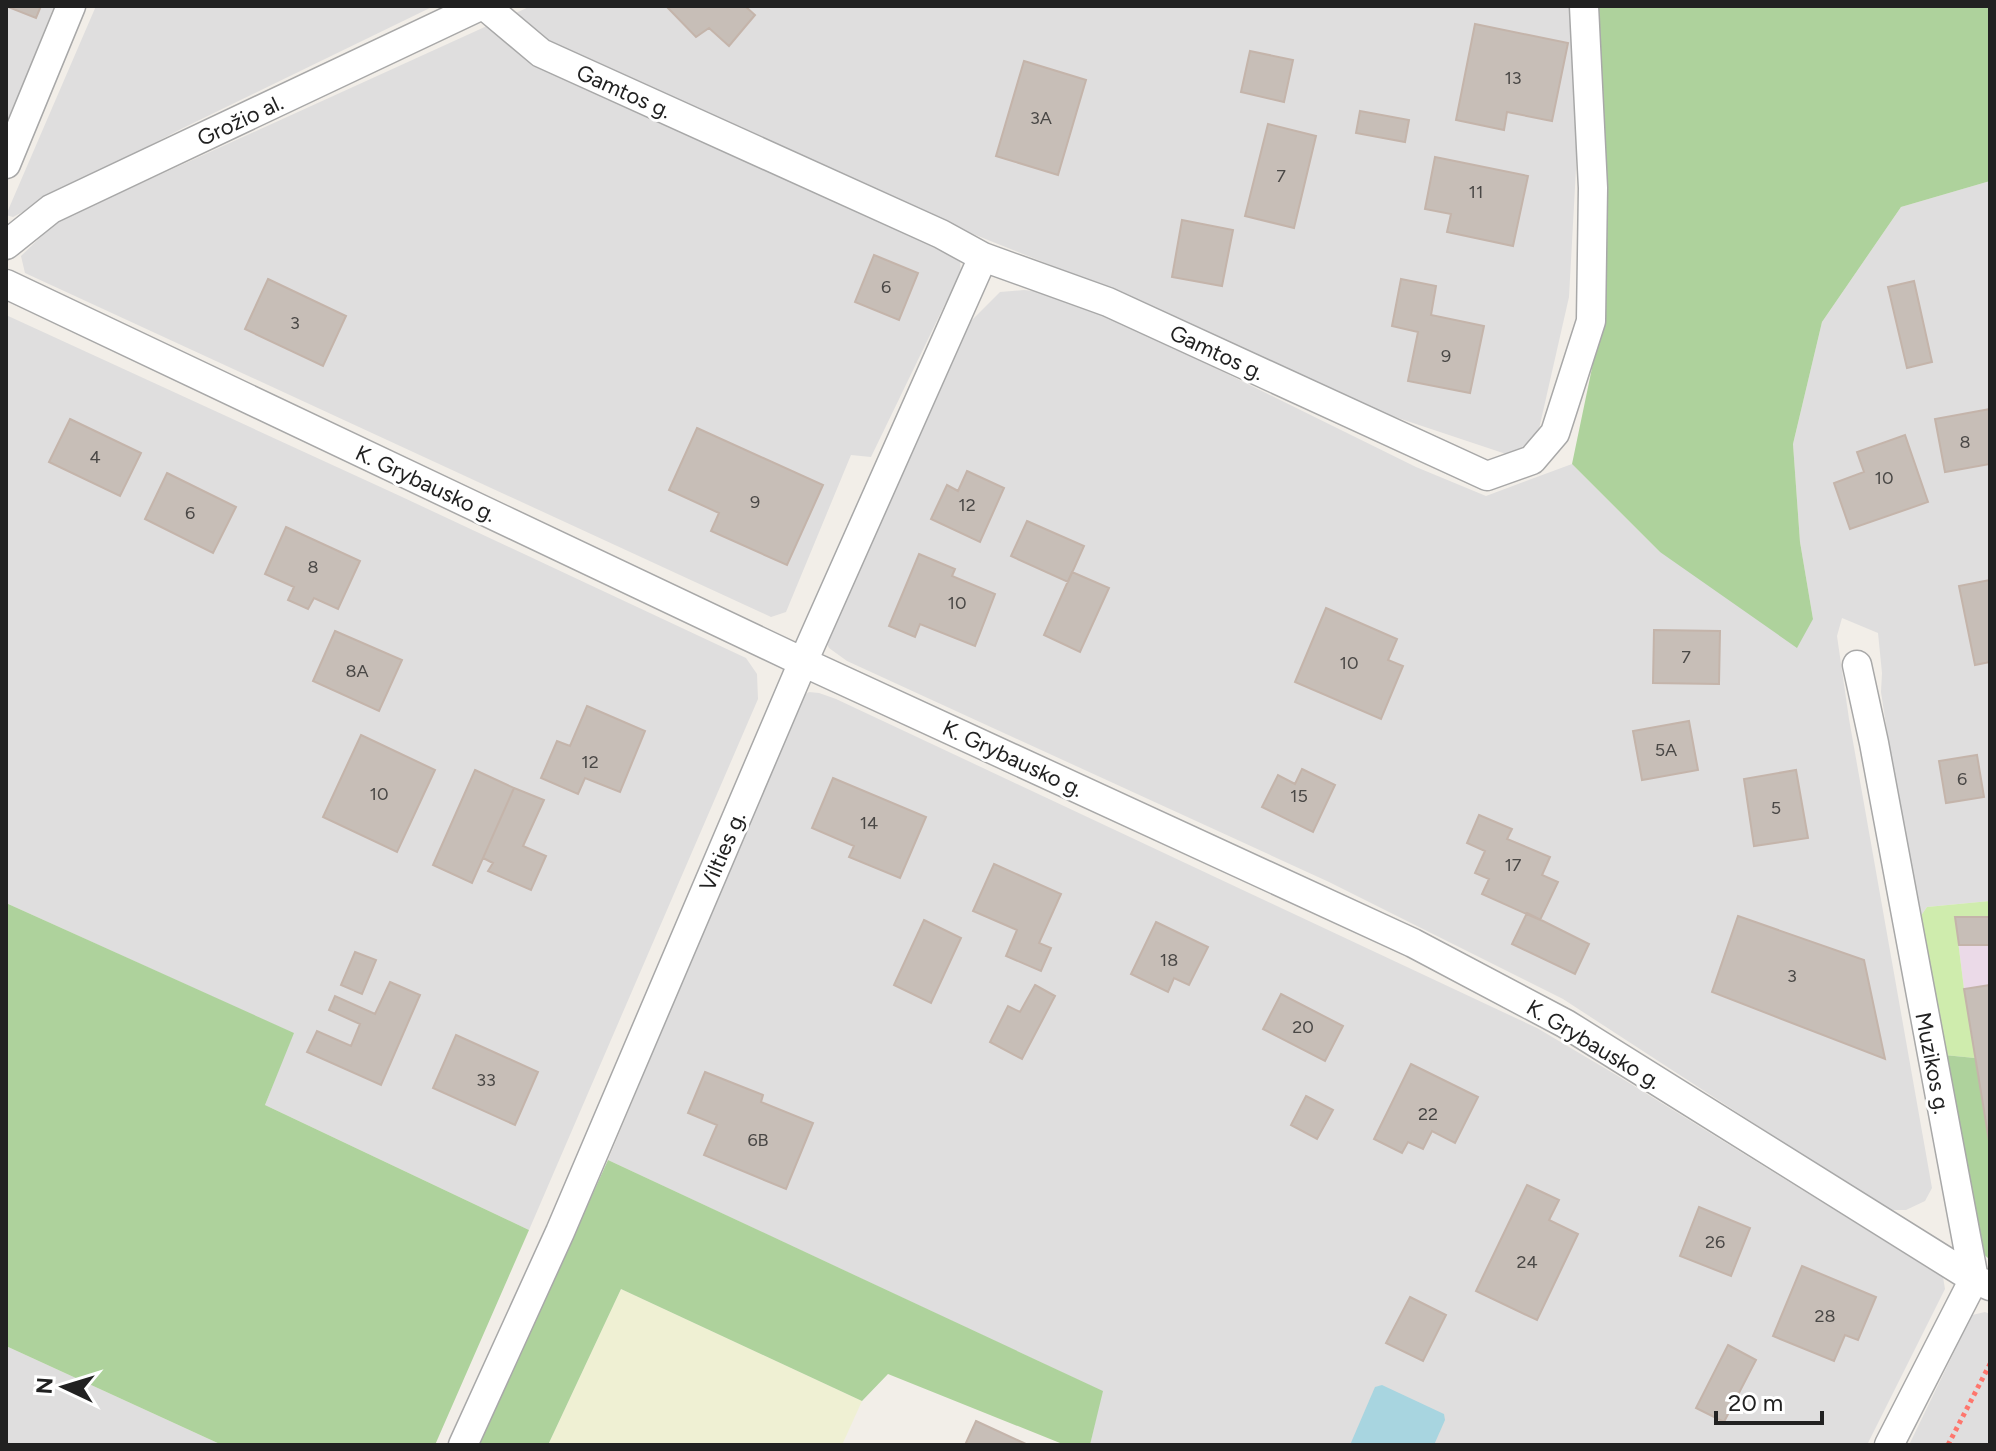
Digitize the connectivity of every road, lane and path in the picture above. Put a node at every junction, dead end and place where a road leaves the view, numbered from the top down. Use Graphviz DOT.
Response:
graph roads {
  1 [pos="71,6"];
  2 [pos="482,6"];
  3 [pos="1584,6"];
  4 [pos="6,164"];
  5 [pos="6,245"];
  6 [pos="983,257"];
  7 [pos="6,284"];
  8 [pos="803,662"];
  9 [pos="1857,665"];
  10 [pos="1982,1283"];
  11 [pos="1990,1364"];
  12 [pos="463,1445"];
  13 [pos="1889,1445"];
  14 [pos="1948,1445"];
  1 -- 4 [label="street"];
  2 -- 5 [label="street, Grožio al."];
  2 -- 6 [label="street, Gamtos g."];
  3 -- 6 [label="street, Gamtos g."];
  6 -- 8 [label="street, Vilties g."];
  7 -- 8 [label="street, K. Grybausko g."];
  8 -- 10 [label="street, K. Grybausko g."];
  8 -- 12 [label="street, Vilties g."];
  9 -- 10 [label="street, Muzikos g."];
  10 -- 13 [label="street"];
  11 -- 14 [label="path"];
}
